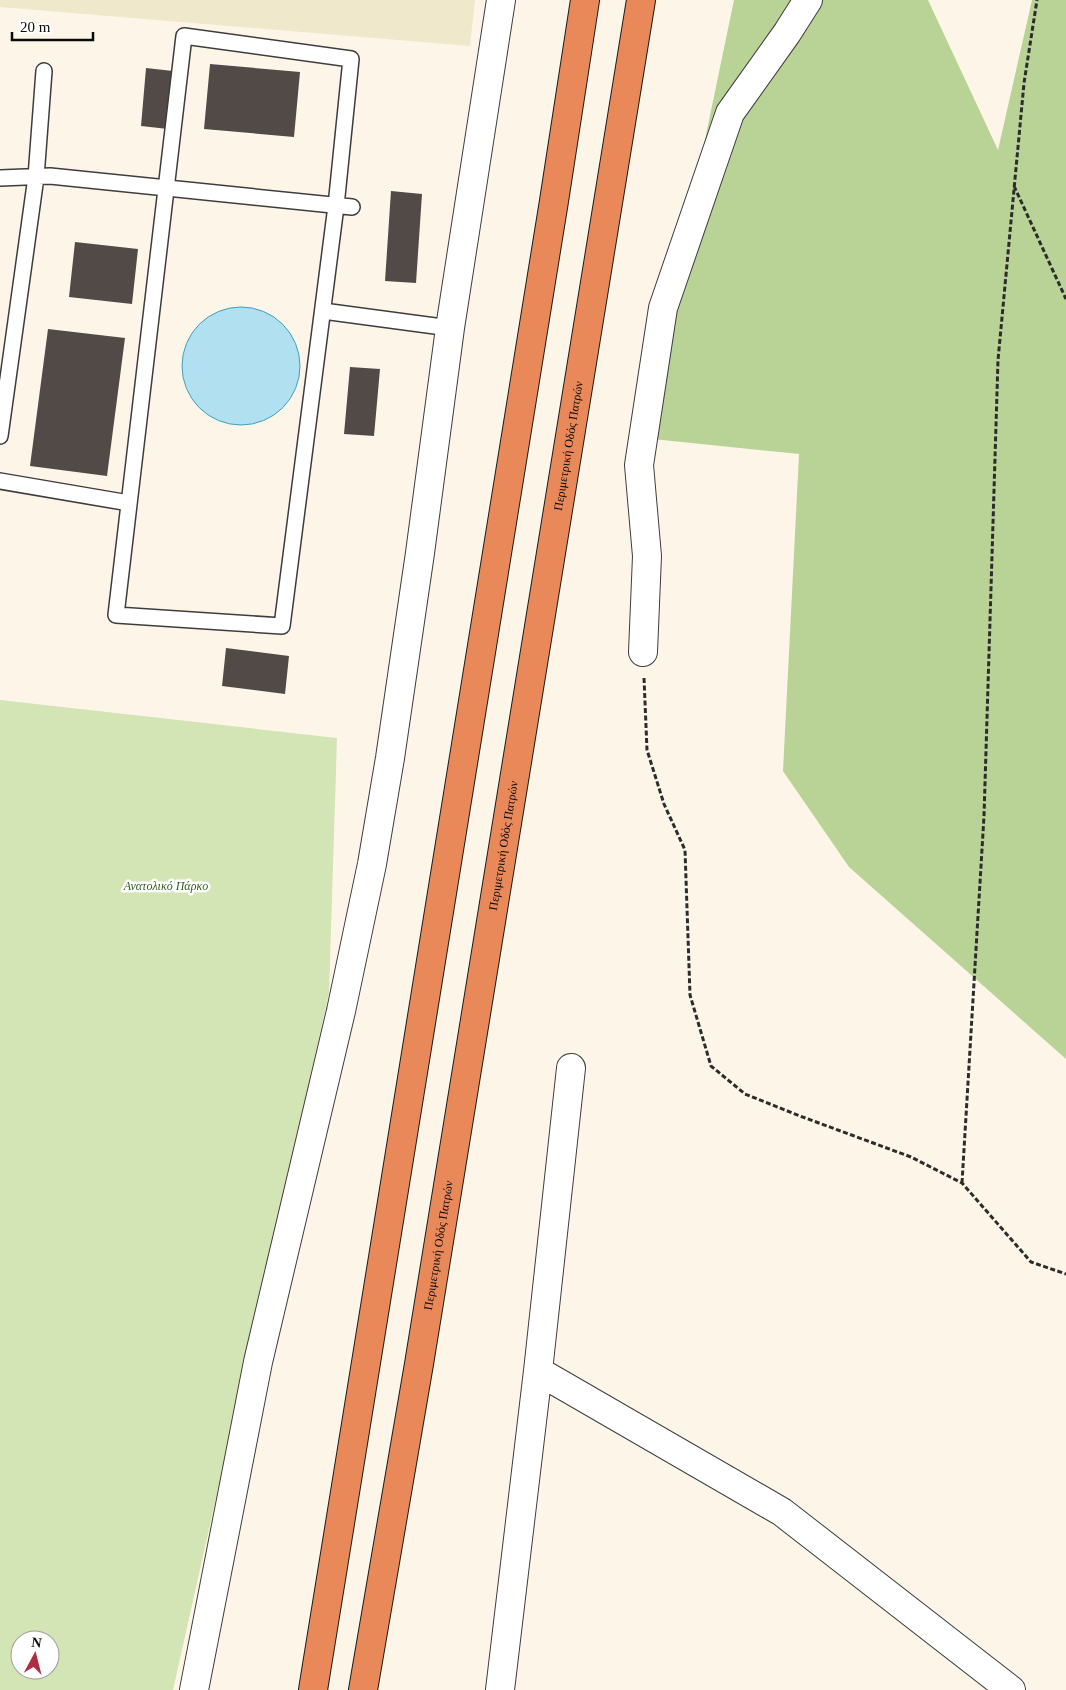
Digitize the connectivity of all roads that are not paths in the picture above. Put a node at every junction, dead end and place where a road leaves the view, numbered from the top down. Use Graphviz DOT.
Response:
graph roads {
  1 [pos="501,0"];
  2 [pos="585,0"];
  3 [pos="641,0"];
  4 [pos="808,0"];
  5 [pos="44,71"];
  6 [pos="36,177"];
  7 [pos="0,178"];
  8 [pos="166,188"];
  9 [pos="336,206"];
  10 [pos="352,207"];
  11 [pos="323,311"];
  12 [pos="450,328"];
  13 [pos="0,436"];
  14 [pos="0,481"];
  15 [pos="129,502"];
  16 [pos="643,652"];
  17 [pos="571,1068"];
  18 [pos="538,1371"];
  19 [pos="194,1690"];
  20 [pos="314,1690"];
  21 [pos="363,1690"];
  22 [pos="500,1690"];
  23 [pos="1011,1690"];
  1 -- 12 [label="street"];
  2 -- 20 [label="highway"];
  3 -- 21 [label="highway, Περιμετρική Οδός Πατρών"];
  4 -- 16 [label="street"];
  5 -- 6 [label="lane"];
  6 -- 7 [label="lane"];
  6 -- 8 [label="lane"];
  6 -- 13 [label="lane"];
  8 -- 9 [label="lane"];
  8 -- 9 [label="lane"];
  8 -- 15 [label="lane"];
  9 -- 10 [label="lane"];
  9 -- 11 [label="lane"];
  11 -- 12 [label="lane"];
  11 -- 15 [label="lane"];
  12 -- 19 [label="street"];
  14 -- 15 [label="lane"];
  17 -- 18 [label="street"];
  18 -- 22 [label="street"];
  18 -- 23 [label="street"];
}
